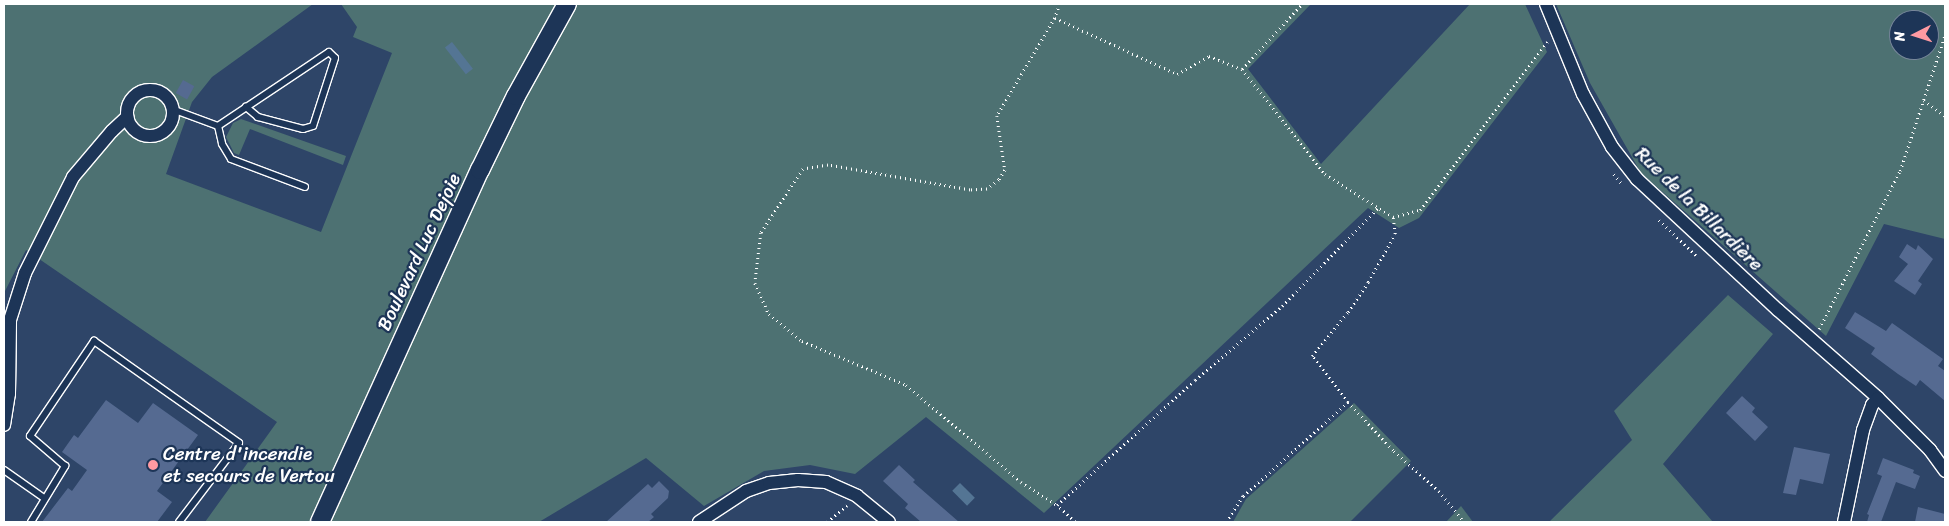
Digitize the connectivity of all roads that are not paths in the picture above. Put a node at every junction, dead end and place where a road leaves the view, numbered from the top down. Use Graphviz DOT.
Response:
graph roads {
  1 [pos="567,4"];
  2 [pos="1546,4"];
  3 [pos="246,107"];
  4 [pos="172,109"];
  5 [pos="127,117"];
  6 [pos="218,126"];
  7 [pos="305,187"];
  8 [pos="1878,398"];
  9 [pos="4,425"];
  10 [pos="4,470"];
  11 [pos="1945,472"];
  12 [pos="44,498"];
  13 [pos="31,522"];
  14 [pos="179,522"];
  15 [pos="320,522"];
  16 [pos="699,522"];
  17 [pos="889,522"];
  18 [pos="1844,522"];
  1 -- 15 [label="main road, Boulevard Luc Dejoie"];
  2 -- 8 [label="street, Rue de la Billardière"];
  3 -- 3 [label="lane"];
  3 -- 6 [label="lane"];
  4 -- 5 [label="street"];
  4 -- 5 [label="street"];
  4 -- 6 [label="lane"];
  5 -- 9 [label="street"];
  6 -- 7 [label="lane"];
  8 -- 11 [label="street, Rue de la Billardière"];
  8 -- 18 [label="street"];
  10 -- 12 [label="lane"];
  12 -- 13 [label="lane"];
  12 -- 14 [label="lane"];
  16 -- 17 [label="street"];
}
